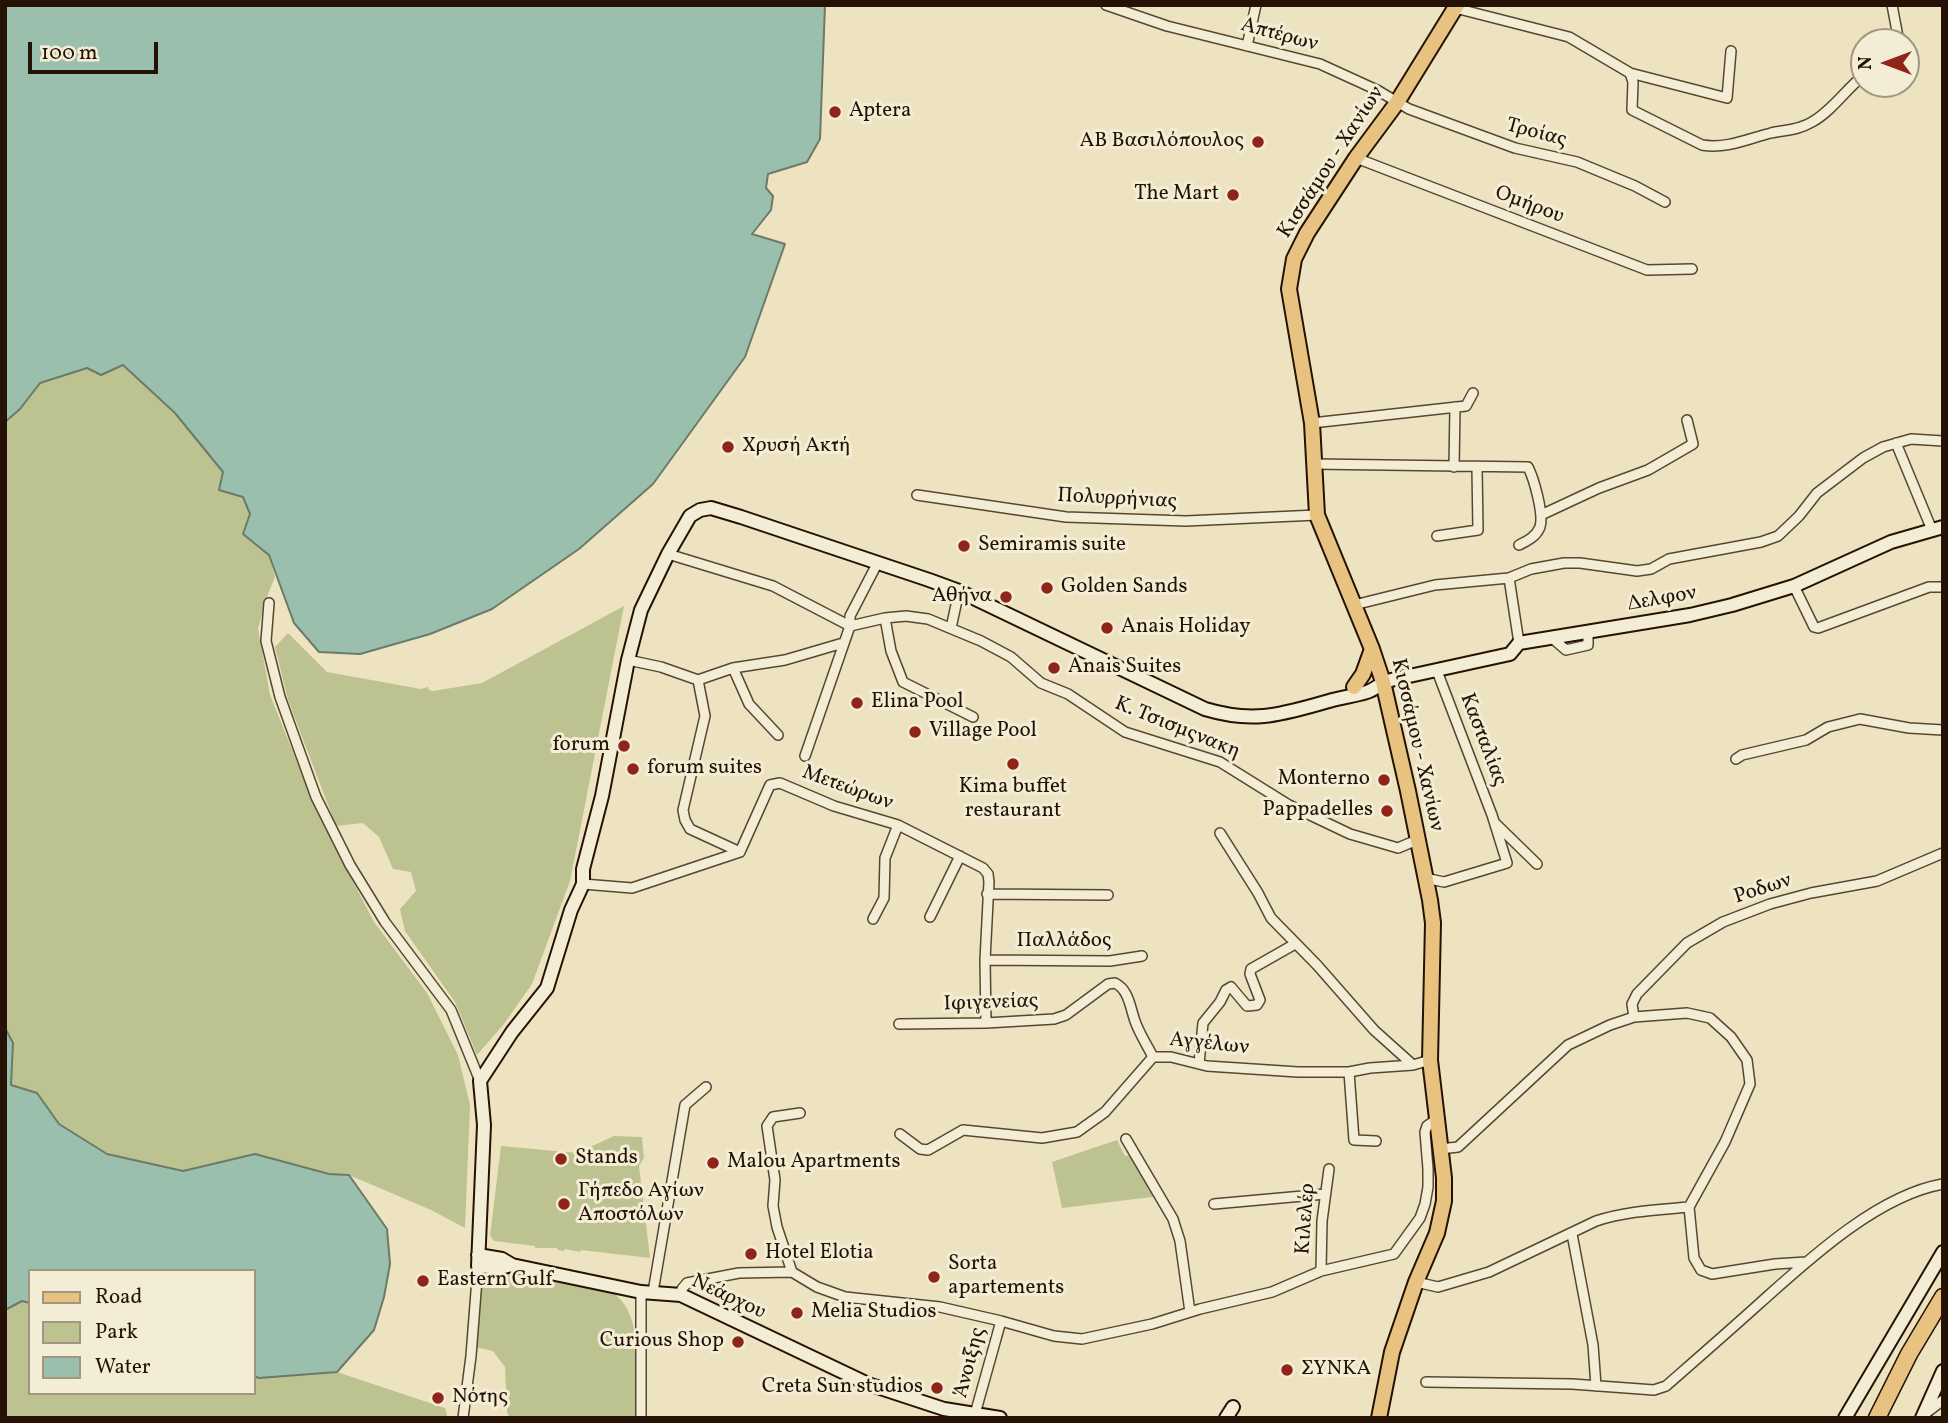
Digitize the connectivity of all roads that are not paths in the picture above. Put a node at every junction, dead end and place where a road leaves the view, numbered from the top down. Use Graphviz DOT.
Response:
graph roads {
  1 [pos="1256,5"];
  2 [pos="1892,5"];
  3 [pos="1111,6"];
  4 [pos="1456,7"];
  5 [pos="1896,28"];
  6 [pos="1247,46"];
  7 [pos="1731,51"];
  8 [pos="1630,73"];
  9 [pos="1850,88"];
  10 [pos="1396,103"];
  11 [pos="1356,158"];
  12 [pos="1665,202"];
  13 [pos="1692,269"];
  14 [pos="1473,393"];
  15 [pos="1455,407"];
  16 [pos="1687,420"];
  17 [pos="1312,422"];
  18 [pos="1943,441"];
  19 [pos="1896,443"];
  20 [pos="1314,464"];
  21 [pos="1454,467"];
  22 [pos="1477,468"];
  23 [pos="917,495"];
  24 [pos="1541,514"];
  25 [pos="1317,516"];
  26 [pos="1937,528"];
  27 [pos="1437,536"];
  28 [pos="1518,545"];
  29 [pos="668,554"];
  30 [pos="878,562"];
  31 [pos="1509,578"];
  32 [pos="1794,586"];
  33 [pos="1943,587"];
  34 [pos="959,592"];
  35 [pos="269,603"];
  36 [pos="1354,605"];
  37 [pos="885,618"];
  38 [pos="850,626"];
  39 [pos="951,628"];
  40 [pos="1517,638"];
  41 [pos="844,643"];
  42 [pos="1372,649"];
  43 [pos="628,660"];
  44 [pos="733,668"];
  45 [pos="1437,671"];
  46 [pos="698,680"];
  47 [pos="1383,682"];
  48 [pos="1353,687"];
  49 [pos="1331,700"];
  50 [pos="973,717"];
  51 [pos="1943,730"];
  52 [pos="778,735"];
  53 [pos="805,756"];
  54 [pos="1737,759"];
  55 [pos="1494,822"];
  56 [pos="898,825"];
  57 [pos="1220,833"];
  58 [pos="1418,840"];
  59 [pos="740,852"];
  60 [pos="1943,853"];
  61 [pos="960,856"];
  62 [pos="1537,864"];
  63 [pos="1425,878"];
  64 [pos="1444,882"];
  65 [pos="583,884"];
  66 [pos="987,894"];
  67 [pos="1108,895"];
  68 [pos="1430,900"];
  69 [pos="930,917"];
  70 [pos="873,919"];
  71 [pos="1295,944"];
  72 [pos="1142,956"];
  73 [pos="985,960"];
  74 [pos="1634,1016"];
  75 [pos="986,1023"];
  76 [pos="899,1024"];
  77 [pos="1153,1056"];
  78 [pos="1430,1060"];
  79 [pos="1199,1064"];
  80 [pos="1413,1065"];
  81 [pos="1349,1072"];
  82 [pos="480,1081"];
  83 [pos="706,1087"];
  84 [pos="800,1113"];
  85 [pos="1437,1119"];
  86 [pos="900,1134"];
  87 [pos="1126,1139"];
  88 [pos="1376,1141"];
  89 [pos="1440,1149"];
  90 [pos="1329,1169"];
  91 [pos="1943,1184"];
  92 [pos="1325,1195"];
  93 [pos="1214,1204"];
  94 [pos="1689,1207"];
  95 [pos="1572,1234"];
  96 [pos="1943,1252"];
  97 [pos="482,1261"];
  98 [pos="1806,1262"];
  99 [pos="1321,1271"];
  100 [pos="792,1272"];
  101 [pos="1416,1282"];
  102 [pos="647,1292"];
  103 [pos="681,1296"];
  104 [pos="1943,1297"];
  105 [pos="1190,1312"];
  106 [pos="1001,1321"];
  107 [pos="1943,1371"];
  108 [pos="1426,1382"];
  109 [pos="1596,1386"];
  110 [pos="1943,1400"];
  111 [pos="975,1414"];
  112 [pos="1378,1415"];
  113 [pos="1922,1416"];
  114 [pos="463,1418"];
  115 [pos="641,1418"];
  116 [pos="1000,1418"];
  117 [pos="1845,1418"];
  118 [pos="1877,1418"];
  1 -- 6 [label="street"];
  2 -- 5 [label="street"];
  3 -- 6 [label="street, Απτέρων"];
  4 -- 8 [label="street"];
  4 -- 10 [label="main road, Κισσάμου - Χανίων"];
  6 -- 10 [label="street, Απτέρων"];
  7 -- 8 [label="street"];
  8 -- 9 [label="street"];
  10 -- 11 [label="main road, Κισσάμου - Χανίων"];
  10 -- 12 [label="street, Τροίας"];
  11 -- 13 [label="street, Ομήρου"];
  11 -- 17 [label="main road, Κισσάμου - Χανίων"];
  14 -- 15 [label="street"];
  15 -- 17 [label="street"];
  15 -- 21 [label="street"];
  16 -- 24 [label="street"];
  17 -- 20 [label="main road, Κισσάμου - Χανίων"];
  18 -- 19 [label="street"];
  19 -- 26 [label="street"];
  19 -- 31 [label="street"];
  20 -- 21 [label="street"];
  20 -- 25 [label="main road, Κισσάμου - Χανίων"];
  21 -- 22 [label="street"];
  22 -- 24 [label="street"];
  22 -- 27 [label="street"];
  23 -- 25 [label="street, Πολυρρήνιας"];
  24 -- 28 [label="street"];
  25 -- 36 [label="main road, Κισσάμου - Χανίων"];
  26 -- 32 [label="street, Δελφον"];
  29 -- 30 [label="street"];
  29 -- 38 [label="street"];
  29 -- 43 [label="street"];
  30 -- 34 [label="street"];
  30 -- 38 [label="street"];
  31 -- 36 [label="street"];
  31 -- 40 [label="street"];
  32 -- 33 [label="street"];
  32 -- 40 [label="street, Δελφον"];
  34 -- 39 [label="street"];
  34 -- 49 [label="street"];
  35 -- 82 [label="street"];
  36 -- 42 [label="main road, Κισσάμου - Χανίων"];
  37 -- 38 [label="street, Κ. Τσισμςνακη"];
  37 -- 39 [label="street, Κ. Τσισμςνακη"];
  37 -- 50 [label="street"];
  38 -- 41 [label="street"];
  39 -- 58 [label="street, Κ. Τσισμςνακη"];
  40 -- 45 [label="street, Δελφον"];
  41 -- 44 [label="street"];
  41 -- 53 [label="street"];
  42 -- 47 [label="main road, Κισσάμου - Χανίων"];
  42 -- 48 [label="main road"];
  43 -- 46 [label="street"];
  43 -- 65 [label="street"];
  44 -- 46 [label="street"];
  44 -- 52 [label="street"];
  45 -- 47 [label="street, Δελφον"];
  45 -- 55 [label="street, Κασταλίας"];
  46 -- 59 [label="street"];
  47 -- 48 [label="street"];
  47 -- 49 [label="street"];
  47 -- 58 [label="main road, Κισσάμου - Χανίων"];
  48 -- 49 [label="street"];
  51 -- 54 [label="street"];
  55 -- 62 [label="street, Κασταλίας"];
  55 -- 64 [label="street, Κασταλίας"];
  56 -- 59 [label="street, Μετεώρων"];
  56 -- 61 [label="street, Μετεώρων"];
  56 -- 70 [label="street"];
  57 -- 71 [label="street"];
  58 -- 63 [label="main road, Κισσάμου - Χανίων"];
  59 -- 65 [label="street"];
  60 -- 74 [label="street, Ροδων"];
  61 -- 66 [label="street, Μετεώρων"];
  61 -- 69 [label="street"];
  63 -- 64 [label="street"];
  63 -- 68 [label="main road, Κισσάμου - Χανίων"];
  64 -- 68 [label="street"];
  65 -- 82 [label="street"];
  66 -- 67 [label="street"];
  66 -- 73 [label="street, Μετεώρων"];
  68 -- 78 [label="main road, Κισσάμου - Χανίων"];
  71 -- 79 [label="street"];
  71 -- 80 [label="street"];
  72 -- 73 [label="street, Παλλάδος"];
  73 -- 75 [label="street, Μετεώρων"];
  74 -- 89 [label="street"];
  74 -- 94 [label="street"];
  75 -- 76 [label="street, Ιφιγενείας"];
  75 -- 77 [label="street, Ιφιγενείας"];
  77 -- 79 [label="street, Αγγέλων"];
  77 -- 86 [label="street, Αγγέλων"];
  78 -- 80 [label="street, Αγγέλων"];
  78 -- 85 [label="main road, Κισσάμου - Χανίων"];
  79 -- 81 [label="street, Αγγέλων"];
  80 -- 81 [label="street, Αγγέλων"];
  81 -- 88 [label="street"];
  82 -- 97 [label="street"];
  83 -- 102 [label="street"];
  84 -- 100 [label="street"];
  85 -- 89 [label="main road, Κισσάμου - Χανίων"];
  85 -- 99 [label="street"];
  87 -- 105 [label="street"];
  89 -- 101 [label="main road, Κισσάμου - Χανίων"];
  90 -- 92 [label="street, Κιλελέρ"];
  91 -- 98 [label="street"];
  92 -- 93 [label="street"];
  92 -- 99 [label="street, Κιλελέρ"];
  94 -- 95 [label="street"];
  94 -- 98 [label="street"];
  95 -- 101 [label="street"];
  95 -- 109 [label="street"];
  96 -- 117 [label="street"];
  97 -- 102 [label="street, Νεάρχου"];
  97 -- 114 [label="street"];
  98 -- 109 [label="street"];
  99 -- 105 [label="street"];
  100 -- 103 [label="street"];
  100 -- 106 [label="street"];
  101 -- 112 [label="main road, Κισσάμου - Χανίων"];
  102 -- 103 [label="street, Νεάρχου"];
  102 -- 115 [label="street"];
  103 -- 111 [label="street, Νεάρχου"];
  104 -- 118 [label="highway"];
  105 -- 106 [label="street"];
  106 -- 111 [label="street, Άνοιξης"];
  107 -- 113 [label="street"];
  108 -- 109 [label="street"];
  110 -- 113 [label="street"];
  111 -- 116 [label="street, Νεάρχου"];
}
